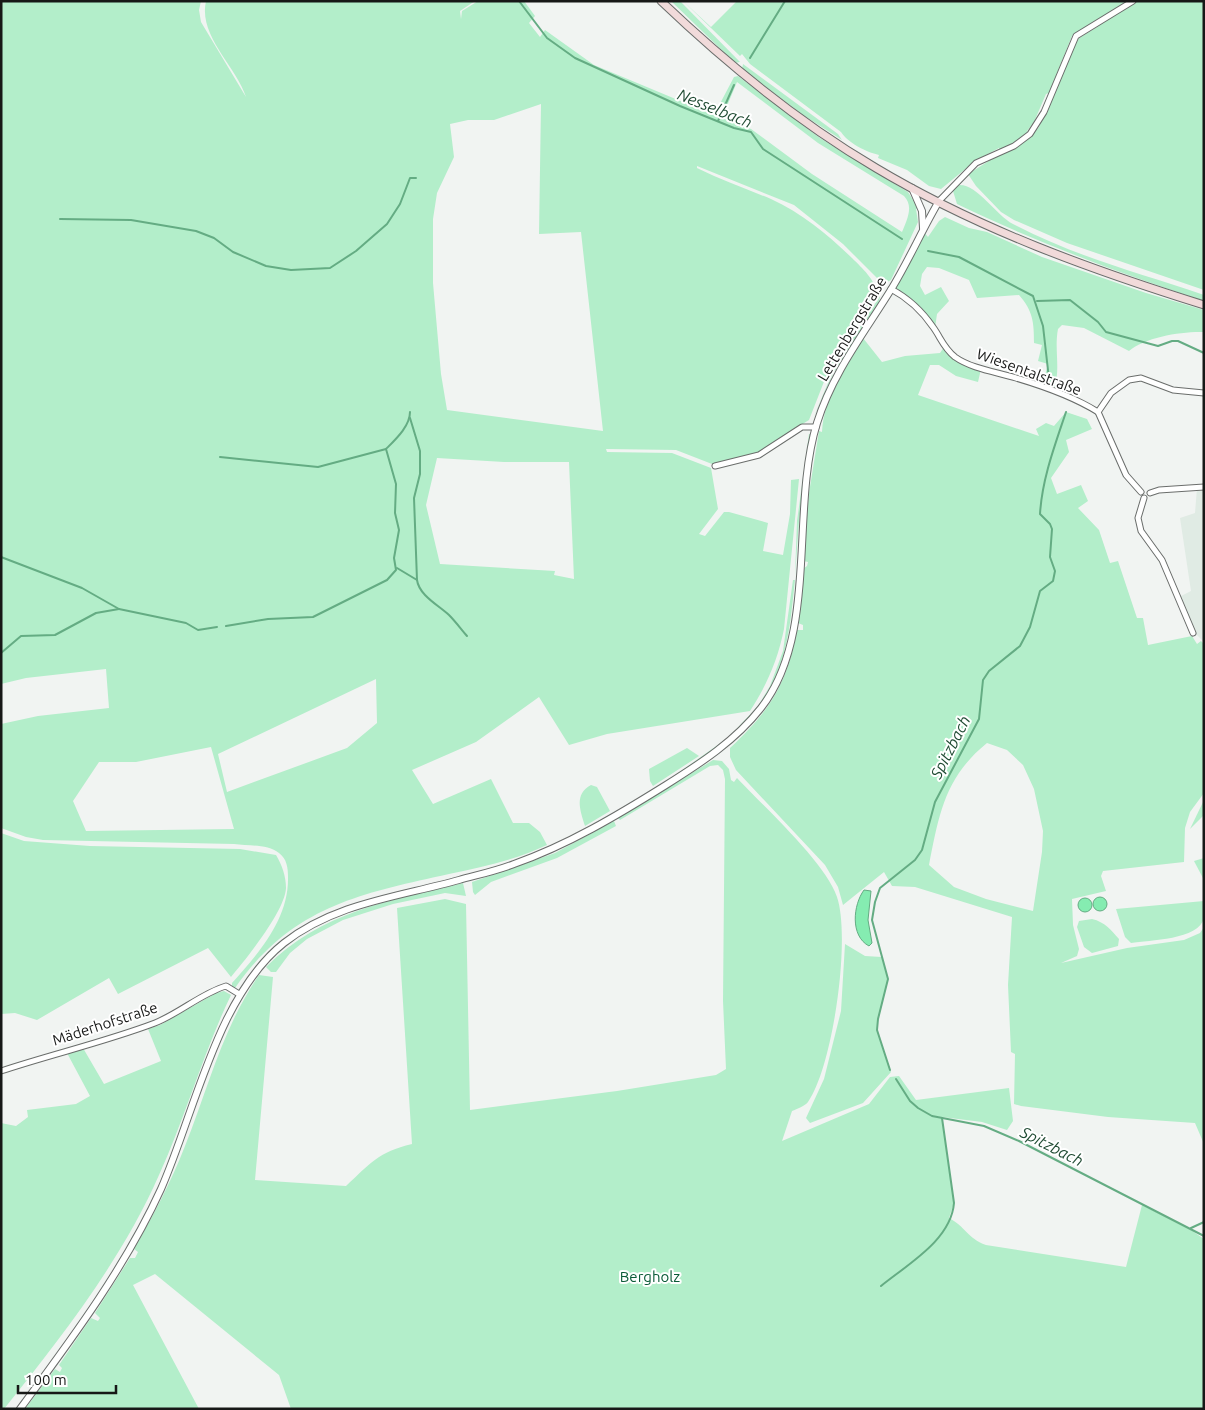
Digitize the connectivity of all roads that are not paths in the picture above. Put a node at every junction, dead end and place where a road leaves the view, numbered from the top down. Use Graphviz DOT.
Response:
graph roads {
  1 [pos="661,1"];
  2 [pos="1133,1"];
  3 [pos="911,187"];
  4 [pos="938,201"];
  5 [pos="923,231"];
  6 [pos="891,289"];
  7 [pos="1204,305"];
  8 [pos="1204,393"];
  9 [pos="1098,412"];
  10 [pos="816,426"];
  11 [pos="715,466"];
  12 [pos="1204,487"];
  13 [pos="1141,492"];
  14 [pos="1150,493"];
  15 [pos="1144,498"];
  16 [pos="1193,633"];
  17 [pos="239,994"];
  18 [pos="1,1071"];
  19 [pos="20,1409"];
  1 -- 3 [label="main road"];
  2 -- 4 [label="street"];
  3 -- 4 [label="main road"];
  3 -- 5 [label="street"];
  4 -- 5 [label="street, Lettenbergstraße"];
  4 -- 7 [label="main road"];
  5 -- 6 [label="street, Lettenbergstraße"];
  6 -- 9 [label="street, Wiesentalstraße"];
  6 -- 10 [label="street, Lettenbergstraße"];
  8 -- 9 [label="street"];
  9 -- 13 [label="street"];
  10 -- 11 [label="street"];
  10 -- 17 [label="street, Lettenbergstraße"];
  12 -- 14 [label="street"];
  13 -- 14 [label="street"];
  13 -- 15 [label="street"];
  14 -- 15 [label="street"];
  15 -- 16 [label="street"];
  17 -- 18 [label="street, Mäderhofstraße"];
  17 -- 19 [label="street, Lettenbergstraße"];
}
